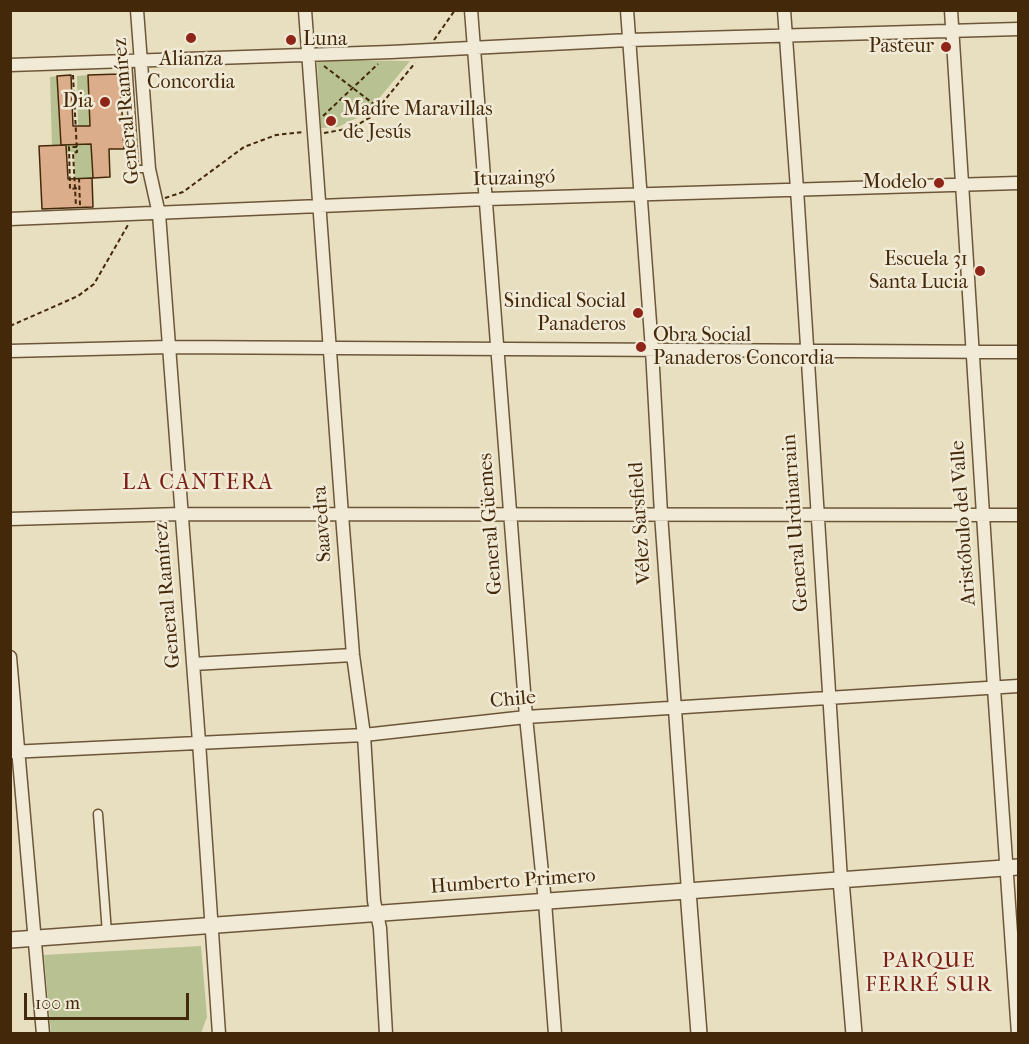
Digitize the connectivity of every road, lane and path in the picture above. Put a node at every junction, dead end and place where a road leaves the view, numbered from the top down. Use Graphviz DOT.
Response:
graph roads {
  1 [pos="137,10"];
  2 [pos="305,10"];
  3 [pos="455,10"];
  4 [pos="471,10"];
  5 [pos="627,10"];
  6 [pos="784,10"];
  7 [pos="951,10"];
  8 [pos="1018,29"];
  9 [pos="952,32"];
  10 [pos="785,35"];
  11 [pos="629,40"];
  12 [pos="474,48"];
  13 [pos="426,50"];
  14 [pos="391,52"];
  15 [pos="308,54"];
  16 [pos="135,61"];
  17 [pos="73,63"];
  18 [pos="10,65"];
  19 [pos="352,88"];
  20 [pos="379,108"];
  21 [pos="313,129"];
  22 [pos="77,147"];
  23 [pos="79,178"];
  24 [pos="1018,183"];
  25 [pos="962,184"];
  26 [pos="79,188"];
  27 [pos="797,189"];
  28 [pos="642,195"];
  29 [pos="487,199"];
  30 [pos="320,206"];
  31 [pos="157,207"];
  32 [pos="78,214"];
  33 [pos="133,215"];
  34 [pos="10,219"];
  35 [pos="10,326"];
  36 [pos="169,347"];
  37 [pos="330,349"];
  38 [pos="497,349"];
  39 [pos="652,350"];
  40 [pos="10,351"];
  41 [pos="806,351"];
  42 [pos="973,351"];
  43 [pos="1018,352"];
  44 [pos="181,514"];
  45 [pos="661,514"];
  46 [pos="1018,514"];
  47 [pos="342,515"];
  48 [pos="510,515"];
  49 [pos="983,515"];
  50 [pos="817,516"];
  51 [pos="10,519"];
  52 [pos="353,655"];
  53 [pos="10,657"];
  54 [pos="194,664"];
  55 [pos="1018,686"];
  56 [pos="994,688"];
  57 [pos="829,698"];
  58 [pos="675,708"];
  59 [pos="526,717"];
  60 [pos="364,735"];
  61 [pos="199,742"];
  62 [pos="15,751"];
  63 [pos="98,814"];
  64 [pos="1013,867"];
  65 [pos="841,880"];
  66 [pos="688,891"];
  67 [pos="545,902"];
  68 [pos="378,913"];
  69 [pos="212,925"];
  70 [pos="107,933"];
  71 [pos="35,938"];
  72 [pos="10,940"];
  73 [pos="43,1034"];
  74 [pos="219,1034"];
  75 [pos="386,1034"];
  76 [pos="555,1034"];
  77 [pos="699,1034"];
  78 [pos="854,1034"];
  79 [pos="1018,1034"];
  1 -- 16 [label="street, General Ramírez"];
  2 -- 15 [label="street, Saavedra"];
  3 -- 13 [label="path"];
  4 -- 12 [label="street, General Güemes"];
  5 -- 11 [label="street, Vélez Sarsfield"];
  6 -- 10 [label="street, General Urdinarrain"];
  7 -- 9 [label="street, Aristóbulo del Valle"];
  8 -- 9 [label="street"];
  9 -- 10 [label="street"];
  9 -- 25 [label="street, Aristóbulo del Valle"];
  10 -- 11 [label="street"];
  10 -- 27 [label="street, General Urdinarrain"];
  11 -- 12 [label="street"];
  11 -- 28 [label="street, Vélez Sarsfield"];
  12 -- 13 [label="street"];
  12 -- 29 [label="street, General Güemes"];
  13 -- 14 [label="street"];
  13 -- 20 [label="path"];
  14 -- 15 [label="street"];
  14 -- 19 [label="path"];
  15 -- 16 [label="street"];
  15 -- 19 [label="path"];
  15 -- 21 [label="street, Saavedra"];
  16 -- 17 [label="street"];
  16 -- 31 [label="street, General Ramírez"];
  17 -- 18 [label="street"];
  17 -- 22 [label="path"];
  19 -- 20 [label="path"];
  19 -- 21 [label="path"];
  20 -- 21 [label="path"];
  21 -- 30 [label="street, Saavedra"];
  21 -- 31 [label="path"];
  22 -- 26 [label="path, bridge"];
  22 -- 32 [label="path"];
  23 -- 26 [label="path"];
  24 -- 25 [label="street, Ituzaingó"];
  25 -- 27 [label="street, Ituzaingó"];
  25 -- 42 [label="street, Aristóbulo del Valle"];
  26 -- 32 [label="path"];
  27 -- 28 [label="street, Ituzaingó"];
  27 -- 41 [label="street, General Urdinarrain"];
  28 -- 29 [label="street, Ituzaingó"];
  28 -- 39 [label="street, Vélez Sarsfield"];
  29 -- 30 [label="street, Ituzaingó"];
  29 -- 38 [label="street, General Güemes"];
  30 -- 31 [label="street, Ituzaingó"];
  30 -- 37 [label="street, Saavedra"];
  31 -- 33 [label="street, Ituzaingó"];
  31 -- 36 [label="street, General Ramírez"];
  32 -- 33 [label="street, Ituzaingó"];
  32 -- 34 [label="street, Ituzaingó"];
  33 -- 35 [label="path"];
  36 -- 37 [label="street"];
  36 -- 40 [label="street"];
  36 -- 44 [label="street, General Ramírez"];
  37 -- 38 [label="street"];
  37 -- 47 [label="street, Saavedra"];
  38 -- 39 [label="street"];
  38 -- 48 [label="street, General Güemes"];
  39 -- 41 [label="street"];
  39 -- 45 [label="street, Vélez Sarsfield"];
  41 -- 42 [label="street"];
  41 -- 50 [label="street, General Urdinarrain"];
  42 -- 43 [label="street"];
  42 -- 49 [label="street, Aristóbulo del Valle"];
  44 -- 47 [label="street"];
  44 -- 51 [label="street"];
  44 -- 54 [label="street, General Ramírez"];
  45 -- 48 [label="street"];
  45 -- 50 [label="street"];
  45 -- 58 [label="street, Vélez Sarsfield"];
  46 -- 49 [label="street"];
  47 -- 48 [label="street"];
  47 -- 52 [label="street, Saavedra"];
  48 -- 59 [label="street, General Güemes"];
  49 -- 50 [label="street"];
  49 -- 56 [label="street, Aristóbulo del Valle"];
  50 -- 57 [label="street, General Urdinarrain"];
  52 -- 54 [label="street"];
  52 -- 60 [label="street, Saavedra"];
  53 -- 62 [label="street"];
  54 -- 61 [label="street, General Ramírez"];
  55 -- 56 [label="street, Chile"];
  56 -- 57 [label="street, Chile"];
  56 -- 64 [label="street, Aristóbulo del Valle"];
  57 -- 58 [label="street, Chile"];
  57 -- 65 [label="street, General Urdinarrain"];
  58 -- 59 [label="street, Chile"];
  58 -- 66 [label="street, Vélez Sarsfield"];
  59 -- 60 [label="street, Chile"];
  59 -- 67 [label="street, General Güemes"];
  60 -- 61 [label="street, Chile"];
  60 -- 68 [label="street, Saavedra"];
  61 -- 62 [label="street, Chile"];
  61 -- 69 [label="street, General Ramírez"];
  62 -- 71 [label="street"];
  63 -- 70 [label="street"];
  64 -- 65 [label="street, Humberto Primero"];
  64 -- 79 [label="street, Aristóbulo del Valle"];
  65 -- 66 [label="street, Humberto Primero"];
  65 -- 78 [label="street, General Urdinarrain"];
  66 -- 67 [label="street, Humberto Primero"];
  66 -- 77 [label="street, Vélez Sarsfield"];
  67 -- 68 [label="street, Humberto Primero"];
  67 -- 76 [label="street, General Güemes"];
  68 -- 69 [label="street, Humberto Primero"];
  68 -- 75 [label="street, Saavedra"];
  69 -- 70 [label="street, Humberto Primero"];
  69 -- 74 [label="street, General Ramírez"];
  70 -- 71 [label="street, Humberto Primero"];
  71 -- 72 [label="street, Humberto Primero"];
  71 -- 73 [label="street"];
}
